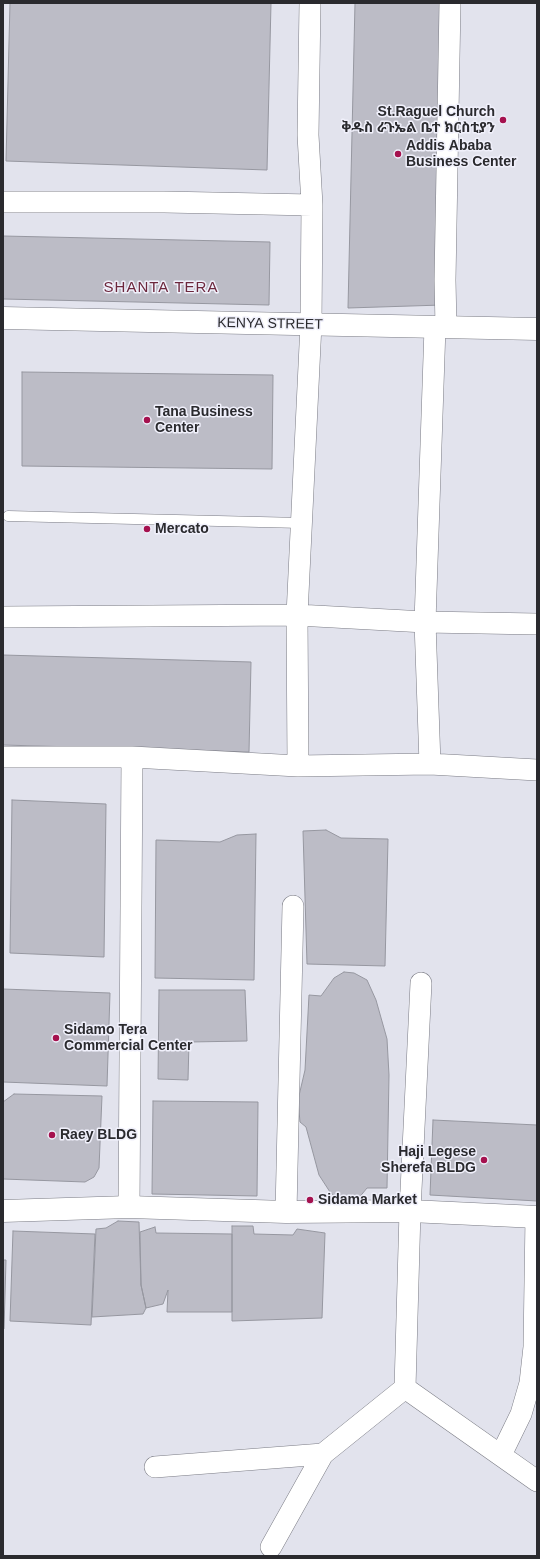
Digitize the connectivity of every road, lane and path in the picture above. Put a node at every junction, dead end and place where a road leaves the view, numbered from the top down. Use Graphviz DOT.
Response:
graph roads {
  1 [pos="310,3"];
  2 [pos="450,3"];
  3 [pos="3,202"];
  4 [pos="312,205"];
  5 [pos="3,318"];
  6 [pos="311,324"];
  7 [pos="440,327"];
  8 [pos="537,329"];
  9 [pos="8,516"];
  10 [pos="302,523"];
  11 [pos="297,615"];
  12 [pos="3,617"];
  13 [pos="425,622"];
  14 [pos="537,624"];
  15 [pos="3,757"];
  16 [pos="132,757"];
  17 [pos="430,764"];
  18 [pos="298,766"];
  19 [pos="537,770"];
  20 [pos="293,906"];
  21 [pos="421,983"];
  22 [pos="129,1208"];
  23 [pos="3,1211"];
  24 [pos="410,1211"];
  25 [pos="286,1212"];
  26 [pos="537,1217"];
  27 [pos="405,1388"];
  28 [pos="323,1454"];
  29 [pos="501,1455"];
  30 [pos="155,1467"];
  31 [pos="537,1481"];
  32 [pos="272,1548"];
  1 -- 4 [label="street"];
  2 -- 7 [label="street"];
  3 -- 4 [label="street"];
  4 -- 6 [label="street"];
  5 -- 6 [label="street, KENYA STREET"];
  6 -- 7 [label="street, KENYA STREET"];
  6 -- 10 [label="street"];
  7 -- 8 [label="street, KENYA STREET"];
  7 -- 13 [label="street"];
  9 -- 10 [label="lane"];
  10 -- 11 [label="street"];
  11 -- 12 [label="street"];
  11 -- 13 [label="street"];
  11 -- 18 [label="street"];
  13 -- 14 [label="street"];
  13 -- 17 [label="street"];
  15 -- 16 [label="street"];
  16 -- 18 [label="street"];
  16 -- 22 [label="street"];
  17 -- 18 [label="street"];
  17 -- 19 [label="street"];
  20 -- 25 [label="street"];
  21 -- 24 [label="street"];
  22 -- 23 [label="street"];
  22 -- 25 [label="street"];
  24 -- 25 [label="street"];
  24 -- 26 [label="street"];
  24 -- 27 [label="street"];
  26 -- 29 [label="street"];
  27 -- 28 [label="street"];
  27 -- 29 [label="street"];
  28 -- 30 [label="street"];
  28 -- 32 [label="street"];
  29 -- 31 [label="street"];
}
